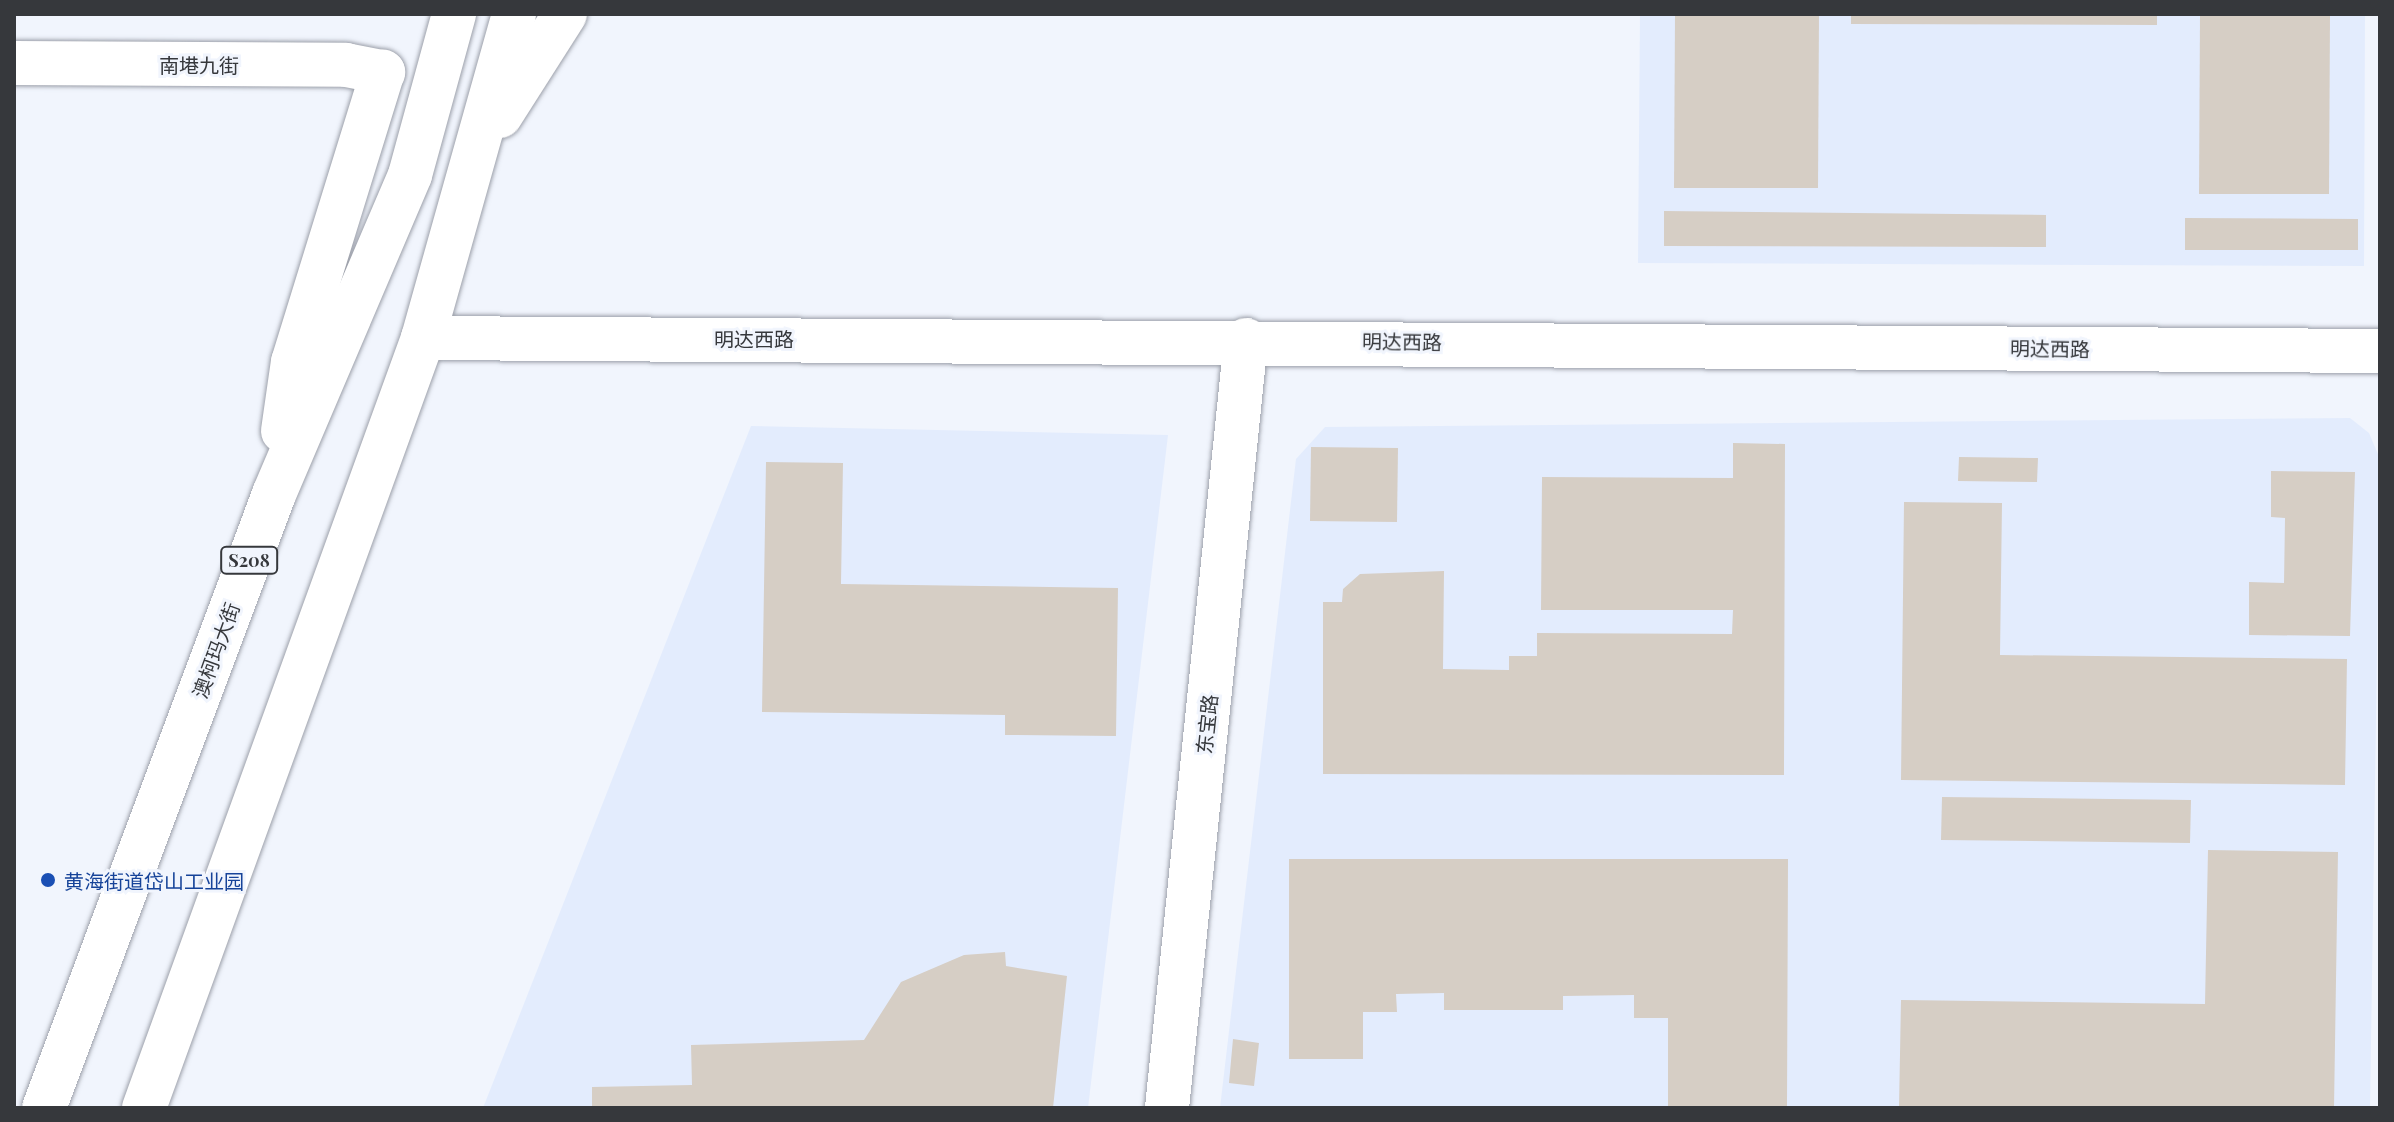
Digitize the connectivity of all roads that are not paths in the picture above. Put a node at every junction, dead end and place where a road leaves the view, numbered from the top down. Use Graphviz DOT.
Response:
graph roads {
  1 [pos="454,14"];
  2 [pos="514,14"];
  3 [pos="565,14"];
  4 [pos="14,63"];
  5 [pos="475,155"];
  6 [pos="423,338"];
  7 [pos="1246,340"];
  8 [pos="2380,351"];
  9 [pos="274,494"];
  10 [pos="44,1108"];
  11 [pos="144,1108"];
  12 [pos="1167,1108"];
  1 -- 9 [label="street, 澳柯玛大街 / S208"];
  2 -- 5 [label="street"];
  3 -- 5 [label="street"];
  4 -- 9 [label="street, 南塂九街"];
  5 -- 6 [label="street"];
  6 -- 7 [label="street, 明达西路"];
  6 -- 11 [label="street"];
  7 -- 8 [label="street, 明达西路"];
  7 -- 12 [label="street, 东宝路"];
  9 -- 10 [label="street, 澳柯玛大街 / S208"];
}
